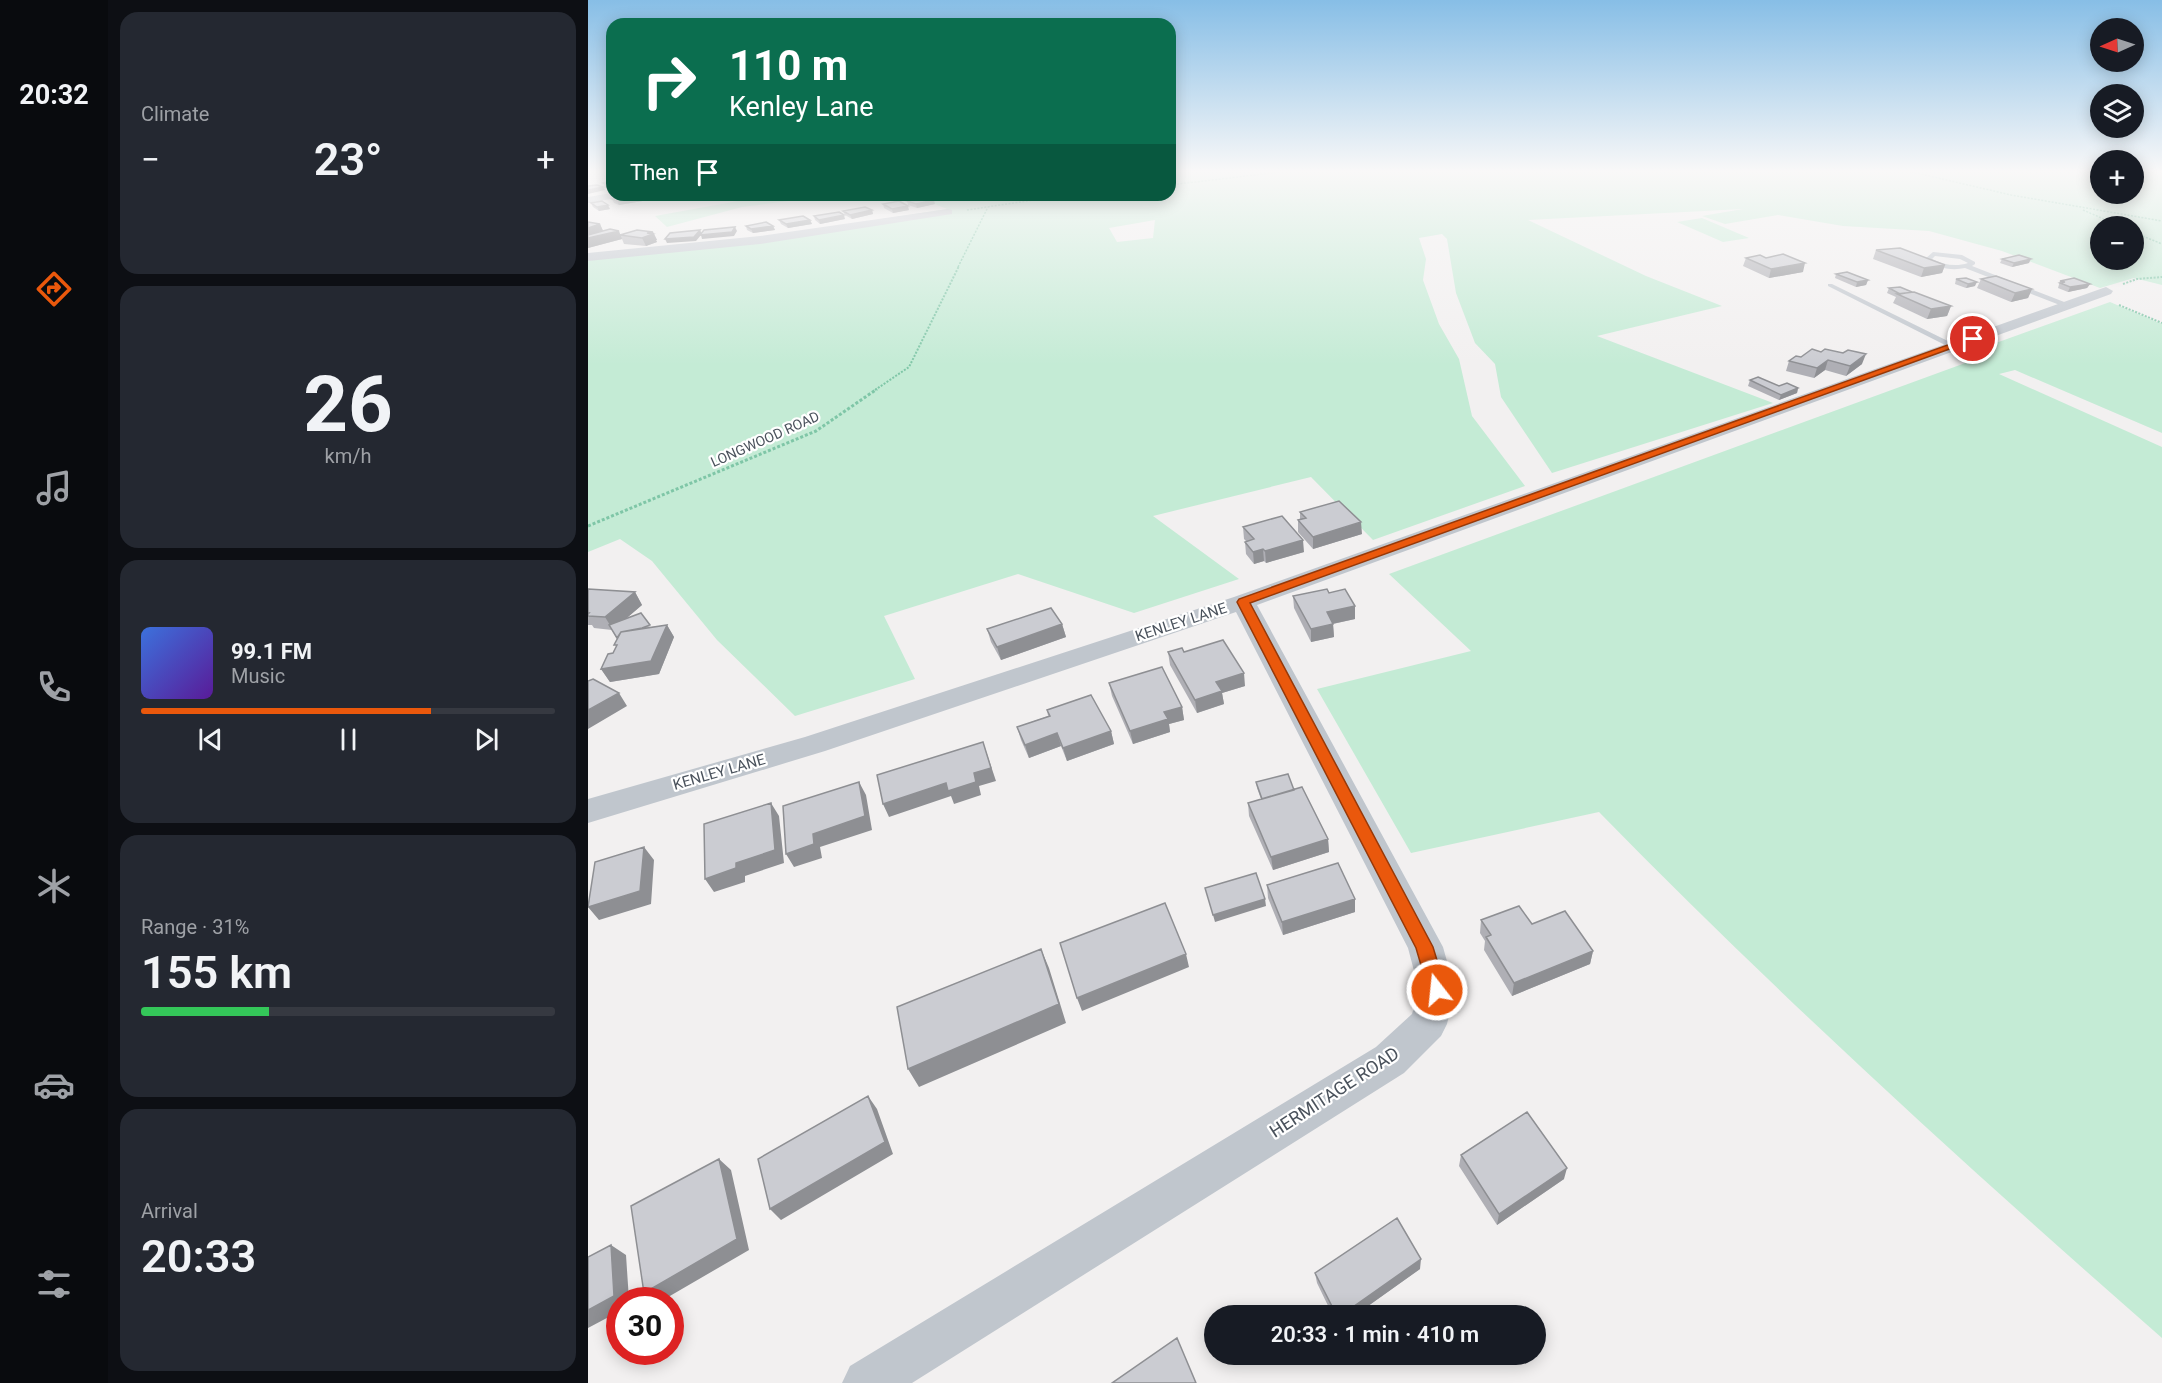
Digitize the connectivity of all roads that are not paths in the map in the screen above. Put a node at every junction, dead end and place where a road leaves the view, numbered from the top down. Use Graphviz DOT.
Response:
graph roads {
  1 [pos="790,236"];
  2 [pos="588,257"];
  3 [pos="1968,267"];
  4 [pos="1830,285"];
  5 [pos="2101,293"];
  6 [pos="2068,305"];
  7 [pos="1954,346"];
  8 [pos="1243,602"];
  9 [pos="588,811"];
  10 [pos="867,1383"];
  1 -- 2 [label="street"];
  3 -- 3 [label="lane"];
  3 -- 6 [label="lane"];
  4 -- 7 [label="lane"];
  5 -- 6 [label="street, KENLEY LANE"];
  6 -- 7 [label="street, KENLEY LANE"];
  7 -- 8 [label="street, KENLEY LANE"];
  8 -- 9 [label="street, KENLEY LANE"];
  8 -- 10 [label="street, HERMITAGE ROAD"];
}
